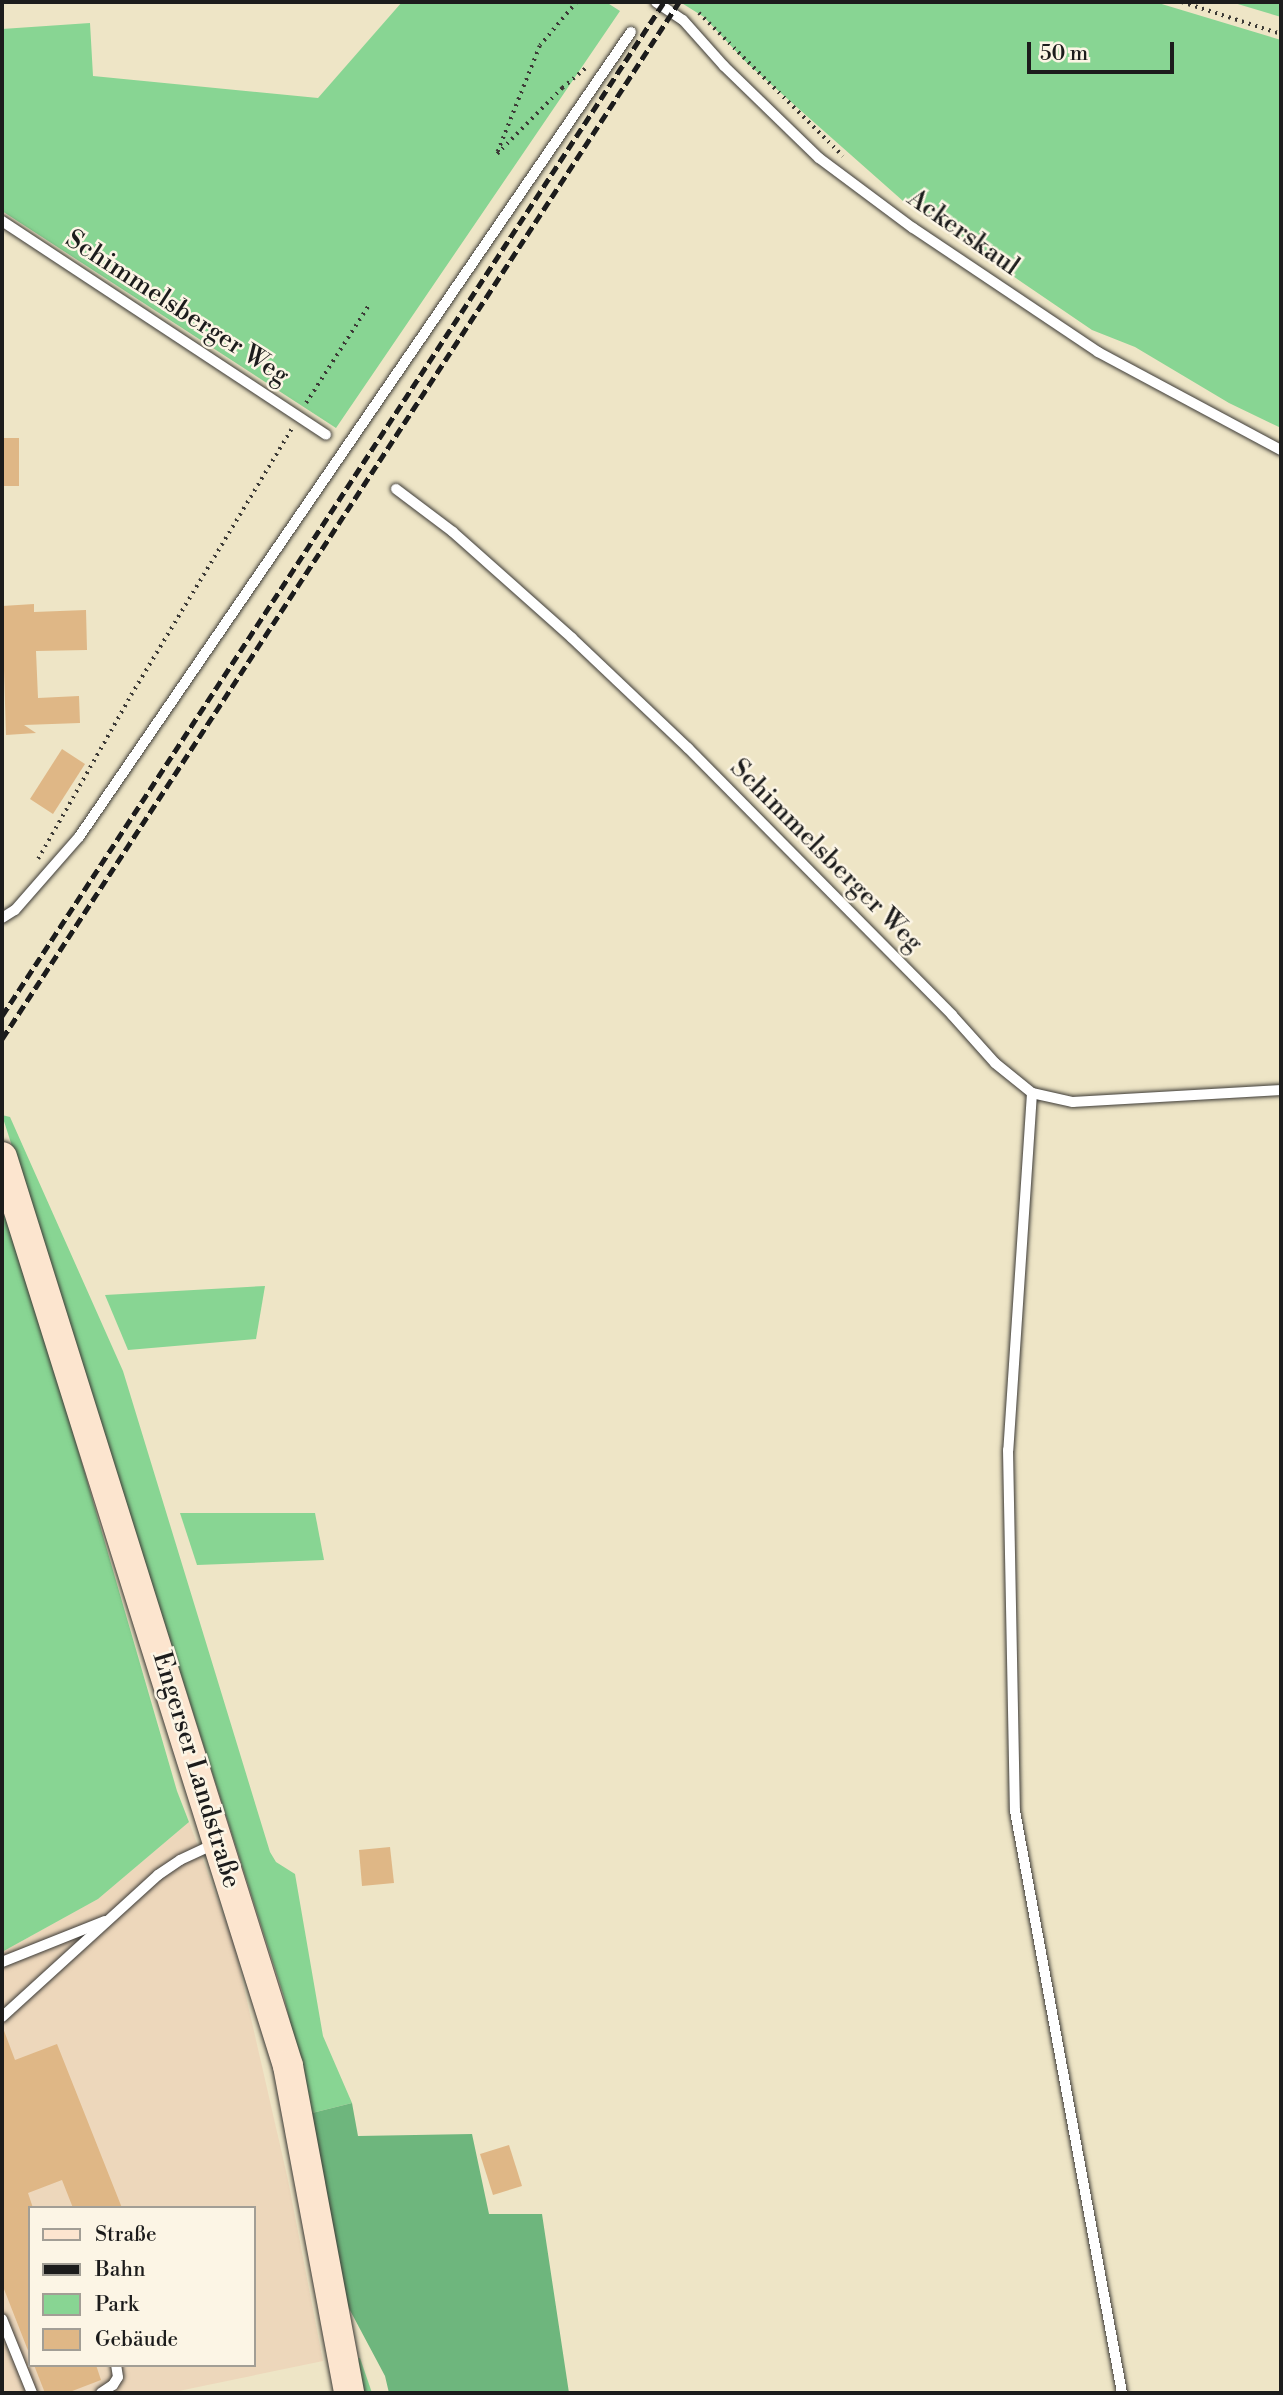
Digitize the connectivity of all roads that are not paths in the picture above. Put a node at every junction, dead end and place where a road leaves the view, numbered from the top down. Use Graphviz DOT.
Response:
graph roads {
  1 [pos="656,2"];
  2 [pos="631,32"];
  3 [pos="2,221"];
  4 [pos="326,435"];
  5 [pos="1281,450"];
  6 [pos="396,489"];
  7 [pos="2,918"];
  8 [pos="1281,1090"];
  9 [pos="1032,1093"];
  10 [pos="2,1157"];
  11 [pos="219,1842"];
  12 [pos="111,1919"];
  13 [pos="2,1962"];
  14 [pos="2,2017"];
  15 [pos="2,2319"];
  16 [pos="116,2367"];
  17 [pos="32,2393"];
  18 [pos="101,2393"];
  19 [pos="349,2393"];
  20 [pos="1122,2393"];
  1 -- 5 [label="lane, Ackerskaul"];
  2 -- 7 [label="lane"];
  3 -- 4 [label="lane, Schimmelsberger Weg"];
  6 -- 9 [label="lane, Schimmelsberger Weg"];
  8 -- 9 [label="lane, Schimmelsberger Weg"];
  9 -- 20 [label="lane"];
  10 -- 11 [label="main road, Engerser Landstraße"];
  11 -- 12 [label="lane"];
  11 -- 19 [label="main road, Engerser Landstraße"];
  12 -- 13 [label="lane"];
  12 -- 14 [label="lane"];
  15 -- 17 [label="lane"];
  16 -- 18 [label="lane"];
}
